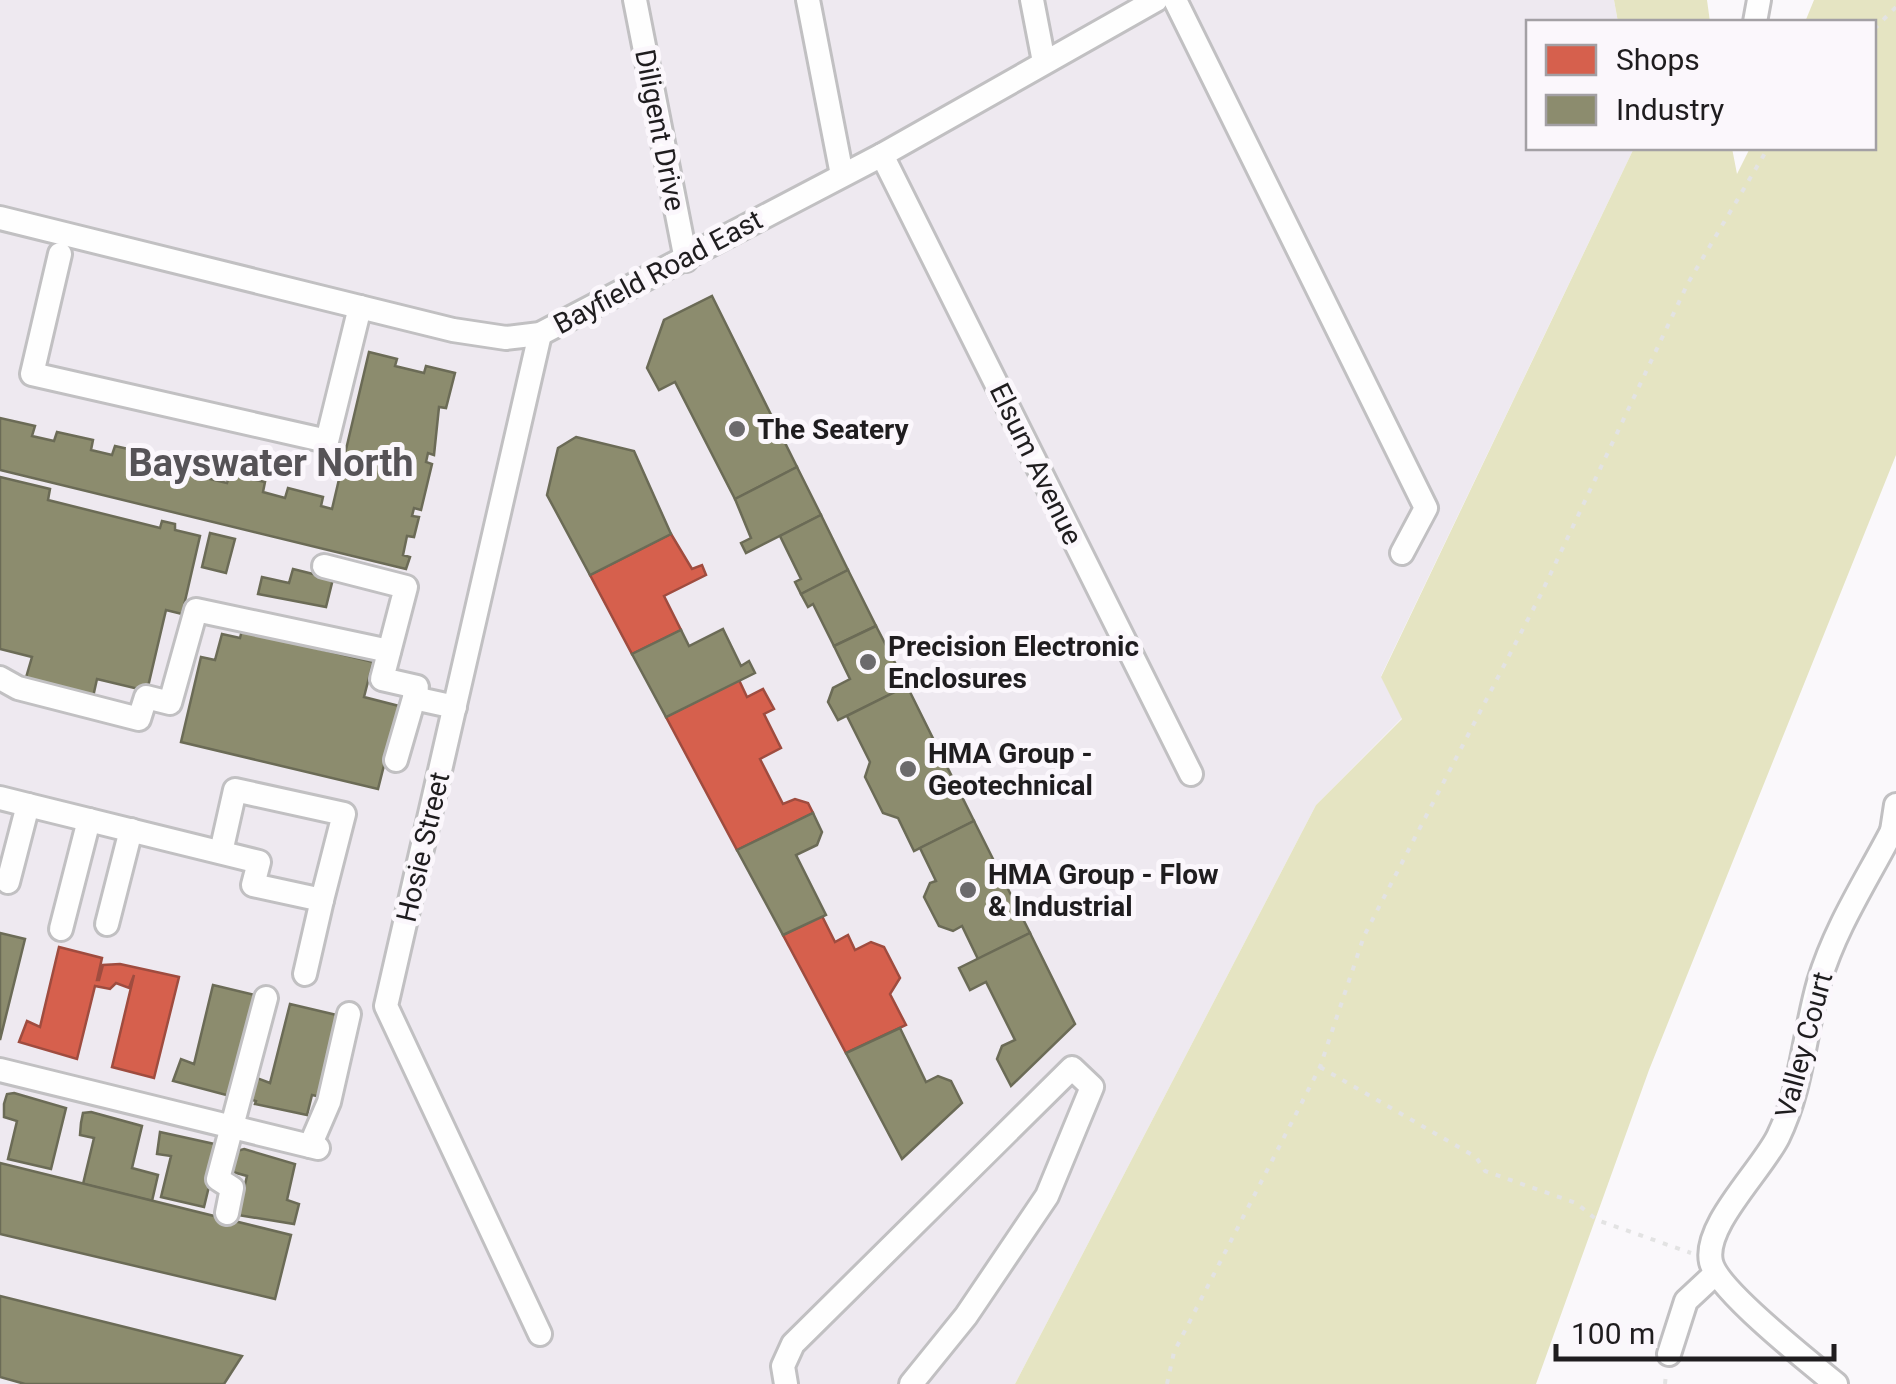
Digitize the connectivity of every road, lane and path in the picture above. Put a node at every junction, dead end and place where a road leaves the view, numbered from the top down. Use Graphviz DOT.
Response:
graph roads {
  1 [pos="635,0"];
  2 [pos="808,0"];
  3 [pos="1032,0"];
  4 [pos="1156,0"];
  5 [pos="1175,0"];
  6 [pos="1896,6"];
  7 [pos="1876,26"];
  8 [pos="1044,62"];
  9 [pos="1767,150"];
  10 [pos="882,154"];
  11 [pos="842,176"];
  12 [pos="0,218"];
  13 [pos="60,254"];
  14 [pos="686,260"];
  15 [pos="360,307"];
  16 [pos="540,334"];
  17 [pos="1402,554"];
  18 [pos="324,566"];
  19 [pos="390,651"];
  20 [pos="0,678"];
  21 [pos="414,698"];
  22 [pos="455,706"];
  23 [pos="396,760"];
  24 [pos="1190,774"];
  25 [pos="0,798"];
  26 [pos="28,805"];
  27 [pos="1896,805"];
  28 [pos="89,820"];
  29 [pos="131,830"];
  30 [pos="1894,832"];
  31 [pos="9,844"];
  32 [pos="221,852"];
  33 [pos="8,882"];
  34 [pos="322,900"];
  35 [pos="108,924"];
  36 [pos="61,929"];
  37 [pos="305,974"];
  38 [pos="266,998"];
  39 [pos="349,1014"];
  40 [pos="1320,1067"];
  41 [pos="0,1070"];
  42 [pos="231,1126"];
  43 [pos="226,1214"];
  44 [pos="1713,1267"];
  45 [pos="540,1334"];
  46 [pos="1669,1354"];
  47 [pos="786,1384"];
  48 [pos="911,1384"];
  49 [pos="1166,1384"];
  50 [pos="1836,1384"];
  1 -- 14 [label="street, Diligent Drive"];
  2 -- 11 [label="street"];
  3 -- 8 [label="street"];
  4 -- 8 [label="street, Bayfield Road East"];
  5 -- 17 [label="street"];
  6 -- 7 [label="path"];
  8 -- 10 [label="street, Bayfield Road East"];
  9 -- 40 [label="path"];
  10 -- 11 [label="street, Bayfield Road East"];
  10 -- 24 [label="street, Elsum Avenue"];
  11 -- 14 [label="street, Bayfield Road East"];
  12 -- 15 [label="street, Bayfield Road East"];
  13 -- 15 [label="street"];
  14 -- 16 [label="street, Bayfield Road East"];
  15 -- 16 [label="street, Bayfield Road East"];
  16 -- 22 [label="street, Hosie Street"];
  18 -- 19 [label="street"];
  19 -- 20 [label="street"];
  19 -- 21 [label="street"];
  21 -- 22 [label="street"];
  21 -- 23 [label="street"];
  22 -- 45 [label="street, Hosie Street"];
  25 -- 26 [label="street"];
  26 -- 28 [label="street"];
  26 -- 31 [label="street"];
  27 -- 30 [label="street, Valley Court"];
  28 -- 29 [label="street"];
  28 -- 36 [label="street"];
  29 -- 32 [label="street"];
  29 -- 35 [label="street"];
  30 -- 44 [label="street, Valley Court"];
  31 -- 33 [label="street"];
  32 -- 34 [label="street"];
  32 -- 34 [label="street"];
  34 -- 37 [label="street"];
  38 -- 42 [label="street"];
  39 -- 42 [label="street"];
  40 -- 44 [label="path"];
  40 -- 49 [label="path"];
  41 -- 42 [label="street"];
  42 -- 43 [label="street"];
  44 -- 46 [label="street"];
  44 -- 50 [label="street"];
  47 -- 48 [label="street"];
}
